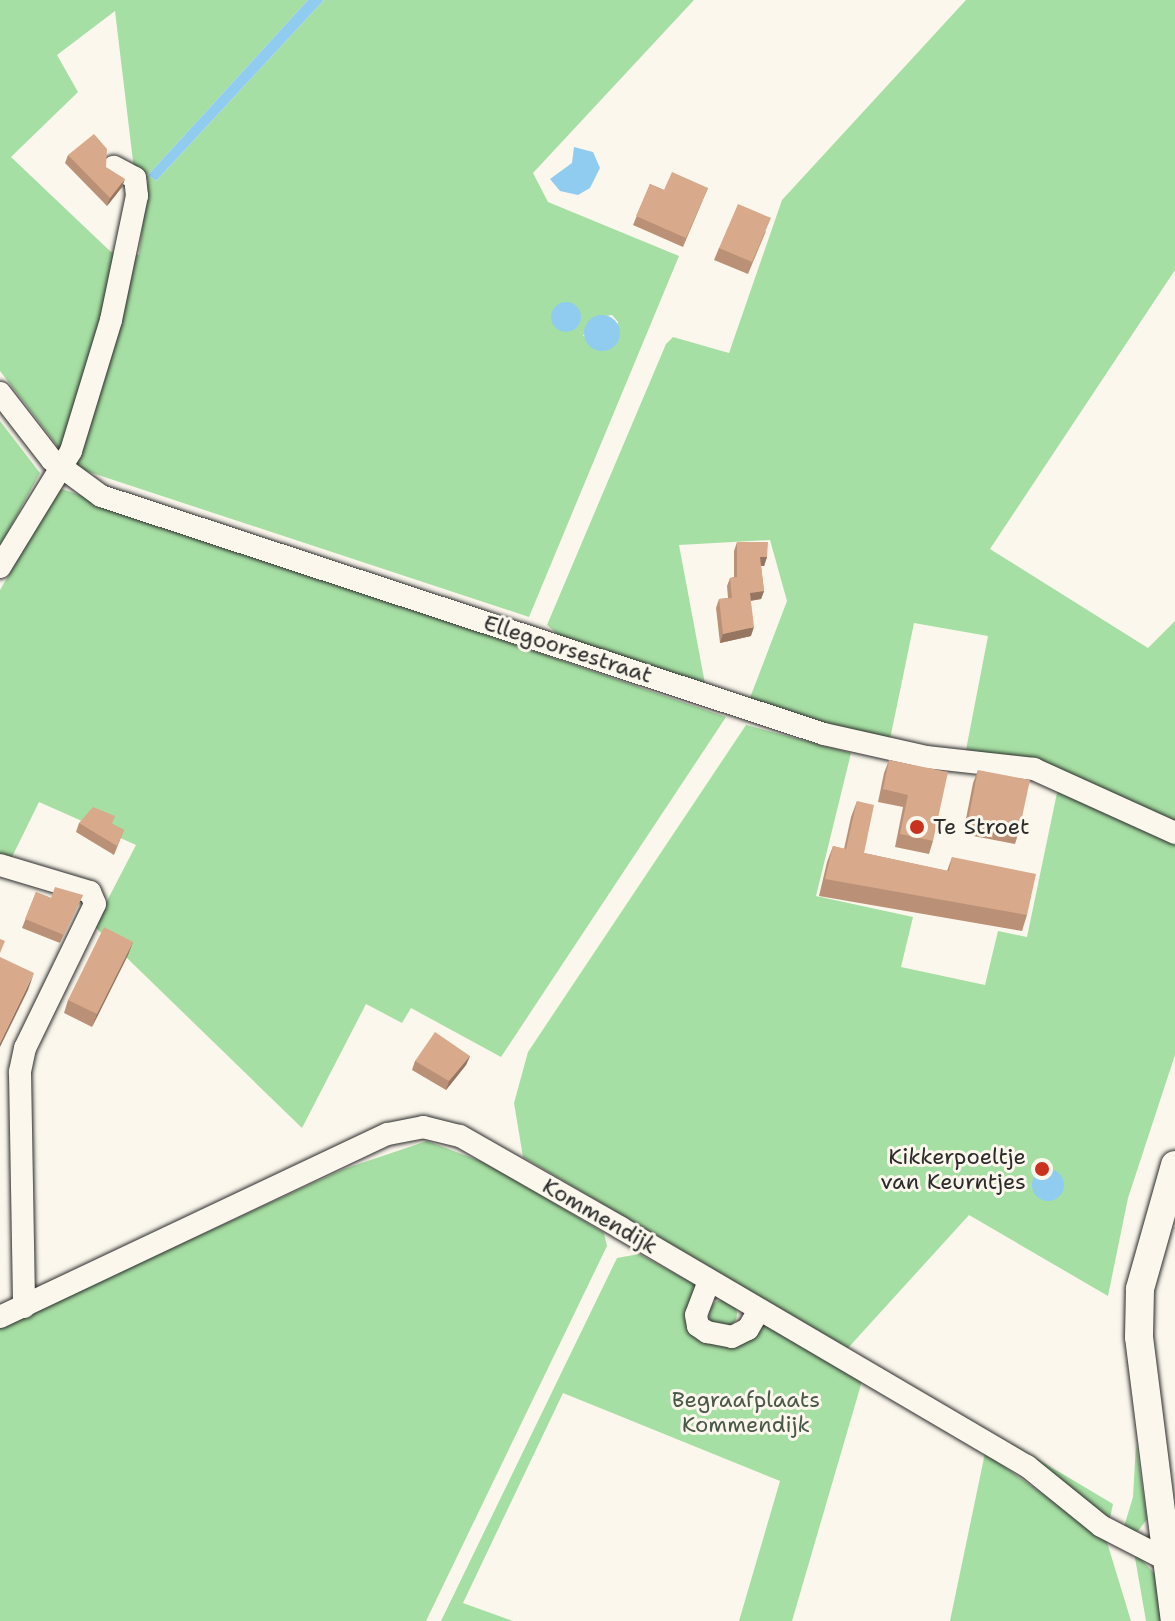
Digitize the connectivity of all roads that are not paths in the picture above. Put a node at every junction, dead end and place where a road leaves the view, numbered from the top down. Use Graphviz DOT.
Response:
graph roads {
  1 [pos="114,167"];
  2 [pos="0,393"];
  3 [pos="58,466"];
  4 [pos="0,567"];
  5 [pos="1175,833"];
  6 [pos="0,865"];
  7 [pos="1175,1165"];
  8 [pos="709,1281"];
  9 [pos="24,1307"];
  10 [pos="759,1310"];
  11 [pos="0,1317"];
  12 [pos="1171,1562"];
  13 [pos="1175,1620"];
  1 -- 3 [label="street"];
  2 -- 3 [label="street, Ellegoorsestraat"];
  3 -- 4 [label="street"];
  3 -- 5 [label="street, Ellegoorsestraat"];
  6 -- 9 [label="street"];
  7 -- 12 [label="main road"];
  8 -- 9 [label="street, Kommendijk"];
  8 -- 10 [label="street, Kommendijk"];
  8 -- 10 [label="street"];
  9 -- 11 [label="street, Kommendijk"];
  10 -- 12 [label="street, Kommendijk"];
  12 -- 13 [label="main road"];
}
